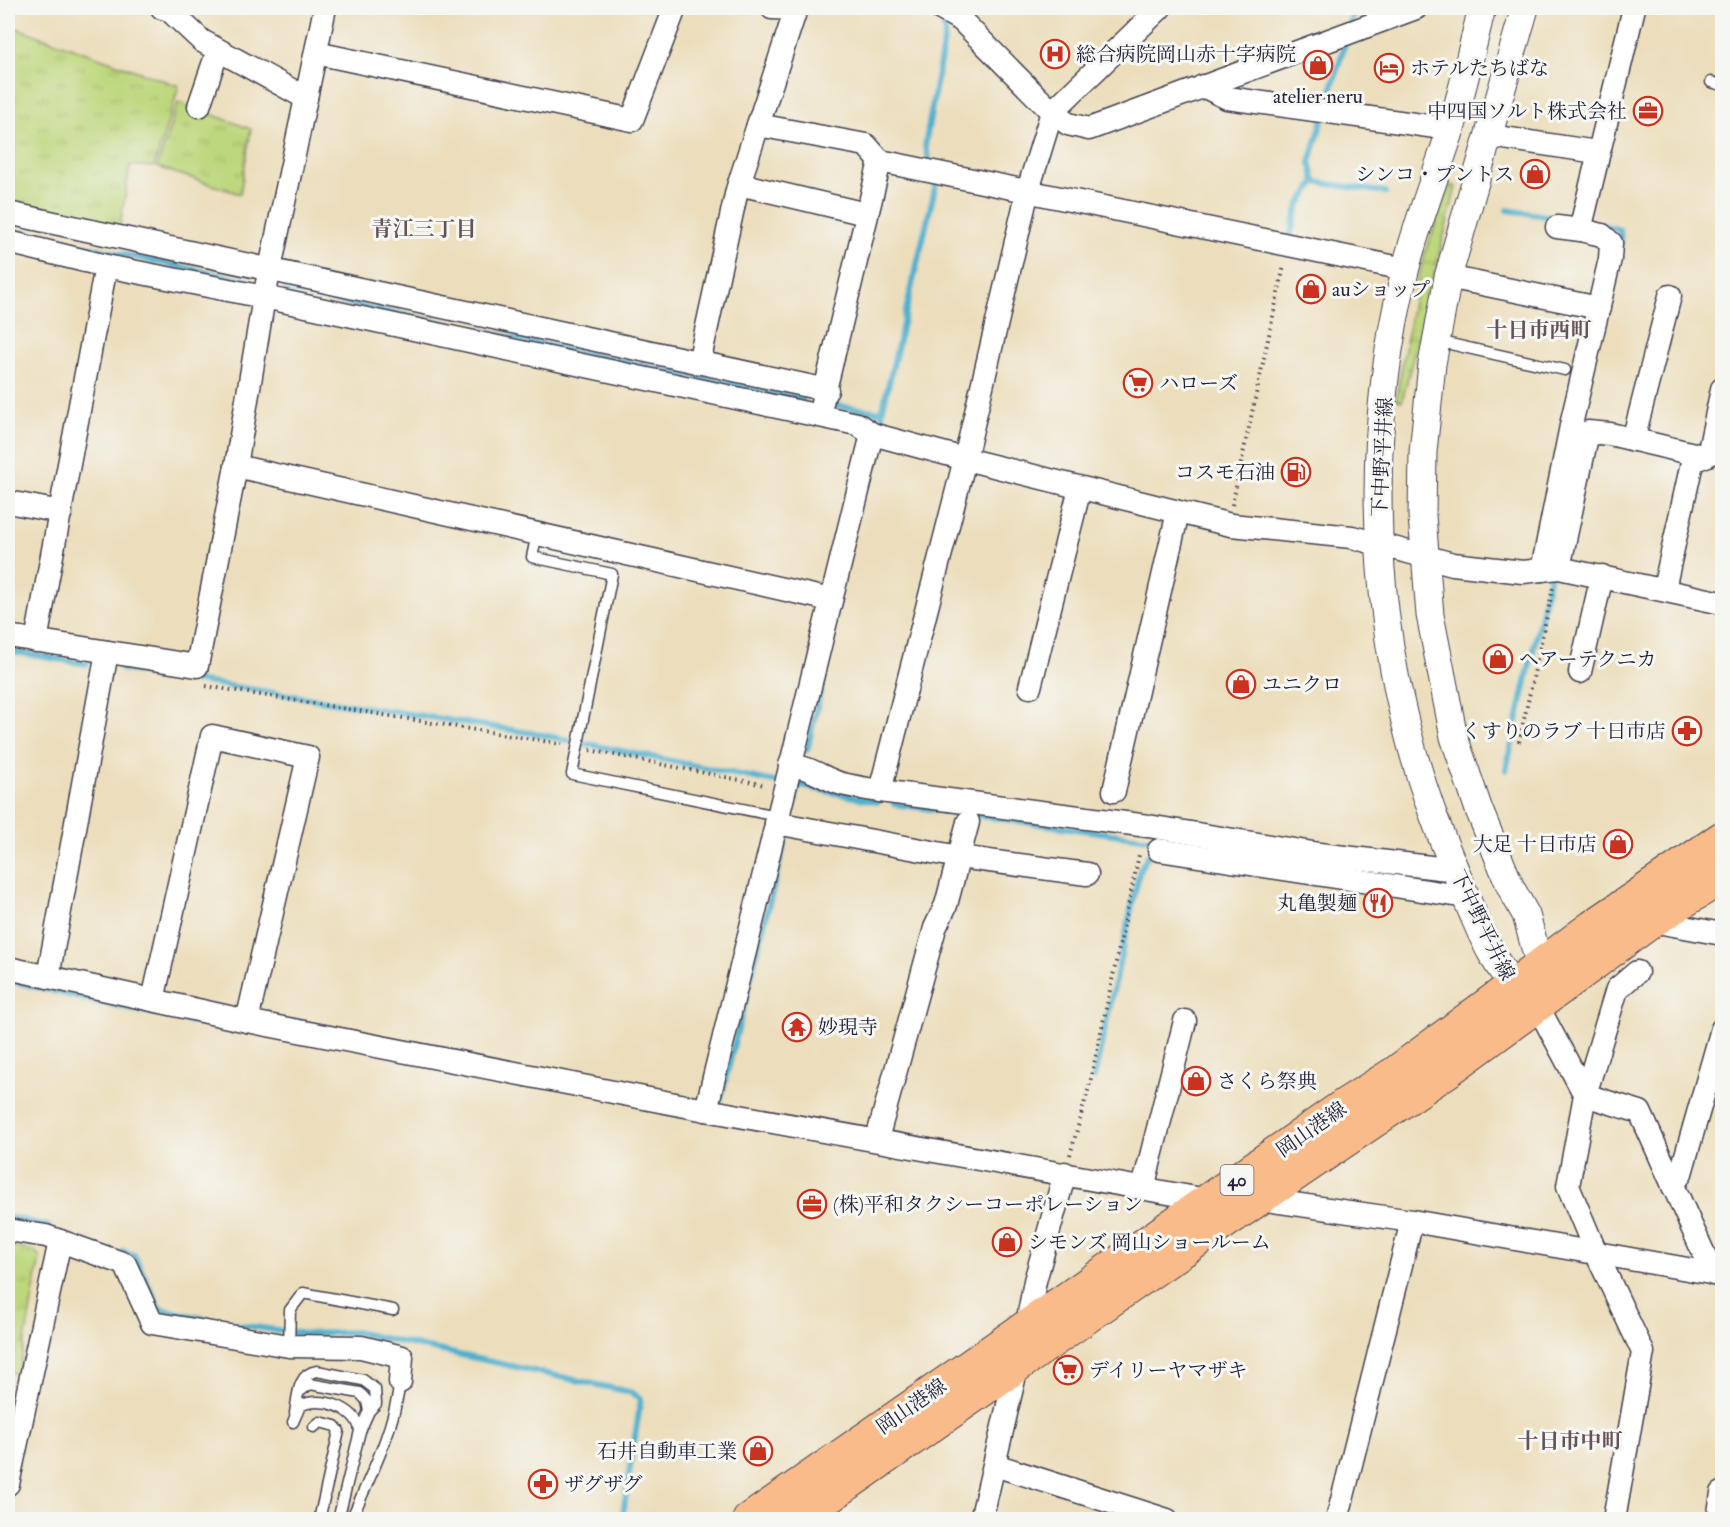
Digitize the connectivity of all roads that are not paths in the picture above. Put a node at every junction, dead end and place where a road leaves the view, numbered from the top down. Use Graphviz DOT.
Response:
graph roads {
  1 [pos="162,8"];
  2 [pos="325,8"];
  3 [pos="675,8"];
  4 [pos="772,8"];
  5 [pos="1160,8"];
  6 [pos="1416,8"];
  7 [pos="1482,8"];
  8 [pos="1524,8"];
  9 [pos="1634,8"];
  10 [pos="943,10"];
  11 [pos="218,50"];
  12 [pos="316,53"];
  13 [pos="1203,86"];
  14 [pos="306,98"];
  15 [pos="199,106"];
  16 [pos="1052,112"];
  17 [pos="758,125"];
  18 [pos="1450,129"];
  19 [pos="1490,136"];
  20 [pos="1597,152"];
  21 [pos="880,161"];
  22 [pos="739,184"];
  23 [pos="1028,190"];
  24 [pos="8,213"];
  25 [pos="866,214"];
  26 [pos="1582,224"];
  27 [pos="1557,227"];
  28 [pos="8,242"];
  29 [pos="106,266"];
  30 [pos="1405,269"];
  31 [pos="270,271"];
  32 [pos="1448,277"];
  33 [pos="1670,296"];
  34 [pos="264,297"];
  35 [pos="1599,308"];
  36 [pos="1437,341"];
  37 [pos="699,363"];
  38 [pos="1565,370"];
  39 [pos="1722,389"];
  40 [pos="827,390"];
  41 [pos="817,415"];
  42 [pos="872,434"];
  43 [pos="1633,440"];
  44 [pos="965,459"];
  45 [pos="1693,461"];
  46 [pos="236,466"];
  47 [pos="1080,488"];
  48 [pos="8,502"];
  49 [pos="61,512"];
  50 [pos="1178,512"];
  51 [pos="537,534"];
  52 [pos="1378,544"];
  53 [pos="1424,557"];
  54 [pos="1551,569"];
  55 [pos="1602,576"];
  56 [pos="1664,589"];
  57 [pos="831,600"];
  58 [pos="1722,603"];
  59 [pos="8,636"];
  60 [pos="36,641"];
  61 [pos="107,652"];
  62 [pos="1580,672"];
  63 [pos="1030,687"];
  64 [pos="790,765"];
  65 [pos="880,791"];
  66 [pos="1114,791"];
  67 [pos="776,819"];
  68 [pos="968,822"];
  69 [pos="1722,838"];
  70 [pos="1149,851"];
  71 [pos="959,857"];
  72 [pos="1456,870"];
  73 [pos="1087,874"];
  74 [pos="1722,877"];
  75 [pos="1467,897"];
  76 [pos="1652,921"];
  77 [pos="1722,934"];
  78 [pos="1540,966"];
  79 [pos="8,968"];
  80 [pos="1637,972"];
  81 [pos="48,977"];
  82 [pos="1525,996"];
  83 [pos="153,1000"];
  84 [pos="247,1021"];
  85 [pos="1185,1021"];
  86 [pos="1722,1029"];
  87 [pos="1585,1095"];
  88 [pos="706,1110"];
  89 [pos="877,1139"];
  90 [pos="1065,1173"];
  91 [pos="1673,1186"];
  92 [pos="1143,1188"];
  93 [pos="1258,1198"];
  94 [pos="1207,1200"];
  95 [pos="1412,1221"];
  96 [pos="8,1230"];
  97 [pos="60,1241"];
  98 [pos="1596,1255"];
  99 [pos="1718,1275"];
  100 [pos="393,1310"];
  101 [pos="1028,1324"];
  102 [pos="289,1343"];
  103 [pos="1018,1365"];
  104 [pos="400,1382"];
  105 [pos="314,1427"];
  106 [pos="360,1431"];
  107 [pos="995,1465"];
  108 [pos="8,1485"];
  109 [pos="1722,1493"];
  110 [pos="319,1520"];
  111 [pos="338,1520"];
  112 [pos="351,1520"];
  113 [pos="749,1520"];
  114 [pos="796,1520"];
  115 [pos="981,1520"];
  116 [pos="1167,1520"];
  117 [pos="1336,1520"];
  118 [pos="1614,1520"];
  119 [pos="1718,1520"];
  1 -- 11 [label="street"];
  2 -- 12 [label="street"];
  3 -- 12 [label="street"];
  4 -- 17 [label="street"];
  5 -- 16 [label="street"];
  6 -- 13 [label="street"];
  7 -- 18 [label="street, 下中野平井線"];
  8 -- 19 [label="street, 下中野平井線"];
  9 -- 20 [label="street"];
  10 -- 16 [label="street"];
  11 -- 14 [label="street"];
  11 -- 15 [label="street"];
  12 -- 14 [label="street"];
  13 -- 16 [label="street"];
  13 -- 18 [label="street"];
  14 -- 31 [label="street"];
  16 -- 23 [label="street"];
  17 -- 21 [label="street"];
  17 -- 22 [label="street"];
  18 -- 30 [label="street, 下中野平井線"];
  19 -- 20 [label="street"];
  19 -- 32 [label="street, 下中野平井線"];
  20 -- 26 [label="street"];
  21 -- 23 [label="street"];
  21 -- 25 [label="street"];
  22 -- 25 [label="street"];
  22 -- 37 [label="street"];
  23 -- 30 [label="street"];
  23 -- 44 [label="street"];
  24 -- 31 [label="street"];
  25 -- 40 [label="street"];
  26 -- 27 [label="street"];
  26 -- 35 [label="street"];
  28 -- 29 [label="street"];
  29 -- 34 [label="street"];
  29 -- 49 [label="street"];
  30 -- 52 [label="street, 下中野平井線"];
  31 -- 34 [label="street"];
  31 -- 37 [label="street"];
  32 -- 35 [label="street"];
  32 -- 36 [label="street, 下中野平井線"];
  33 -- 43 [label="street"];
  34 -- 41 [label="street"];
  34 -- 46 [label="street"];
  35 -- 54 [label="street"];
  36 -- 38 [label="lane"];
  36 -- 53 [label="street, 下中野平井線"];
  37 -- 40 [label="street"];
  39 -- 45 [label="street"];
  40 -- 41 [label="street"];
  41 -- 42 [label="street"];
  42 -- 44 [label="street"];
  42 -- 57 [label="street"];
  43 -- 45 [label="street"];
  43 -- 54 [label="street"];
  44 -- 47 [label="street"];
  44 -- 65 [label="street"];
  45 -- 56 [label="street"];
  46 -- 51 [label="street"];
  46 -- 61 [label="street"];
  47 -- 50 [label="street"];
  47 -- 63 [label="street"];
  48 -- 49 [label="street"];
  49 -- 60 [label="street"];
  50 -- 52 [label="street"];
  50 -- 66 [label="street"];
  51 -- 57 [label="street"];
  51 -- 67 [label="lane"];
  52 -- 53 [label="street"];
  52 -- 72 [label="street, 下中野平井線"];
  53 -- 54 [label="street"];
  53 -- 78 [label="street, 下中野平井線"];
  54 -- 55 [label="street"];
  55 -- 56 [label="street"];
  55 -- 62 [label="street"];
  56 -- 58 [label="street"];
  57 -- 64 [label="street"];
  59 -- 60 [label="street"];
  60 -- 61 [label="street"];
  61 -- 81 [label="street"];
  64 -- 65 [label="street"];
  64 -- 67 [label="street"];
  65 -- 72 [label="street"];
  67 -- 71 [label="street"];
  67 -- 88 [label="street"];
  68 -- 71 [label="street"];
  69 -- 78 [label="main road, 岡山港線 / 40"];
  70 -- 75 [label="street"];
  71 -- 73 [label="street"];
  71 -- 89 [label="street"];
  72 -- 75 [label="street, 下中野平井線"];
  74 -- 76 [label="main road, 岡山港線 / 40"];
  75 -- 82 [label="street, 下中野平井線"];
  76 -- 77 [label="street"];
  76 -- 82 [label="main road, 岡山港線 / 40"];
  78 -- 82 [label="main road, 岡山港線 / 40"];
  79 -- 81 [label="street"];
  80 -- 87 [label="street"];
  81 -- 83 [label="street"];
  82 -- 87 [label="street"];
  82 -- 93 [label="main road, 岡山港線 / 40"];
  82 -- 94 [label="main road, 岡山港線 / 40"];
  83 -- 84 [label="street"];
  83 -- 84 [label="street"];
  84 -- 88 [label="street"];
  85 -- 92 [label="street"];
  86 -- 91 [label="street"];
  87 -- 91 [label="street"];
  87 -- 98 [label="street"];
  88 -- 89 [label="street"];
  89 -- 90 [label="street"];
  90 -- 92 [label="street"];
  90 -- 101 [label="street"];
  91 -- 99 [label="street"];
  92 -- 94 [label="street"];
  93 -- 95 [label="street"];
  93 -- 103 [label="main road, 岡山港線 / 40"];
  94 -- 101 [label="main road, 岡山港線 / 40"];
  95 -- 98 [label="street"];
  95 -- 117 [label="street"];
  96 -- 97 [label="street"];
  97 -- 102 [label="street"];
  97 -- 108 [label="street"];
  98 -- 99 [label="street"];
  98 -- 118 [label="street"];
  100 -- 102 [label="lane"];
  101 -- 103 [label="street"];
  101 -- 113 [label="main road, 岡山港線 / 40"];
  102 -- 104 [label="street"];
  103 -- 107 [label="street"];
  103 -- 114 [label="main road, 岡山港線 / 40"];
  104 -- 112 [label="lane"];
  105 -- 110 [label="lane"];
  106 -- 106 [label="lane"];
  106 -- 111 [label="lane"];
  107 -- 115 [label="street"];
  107 -- 116 [label="street"];
  109 -- 119 [label="street"];
}
